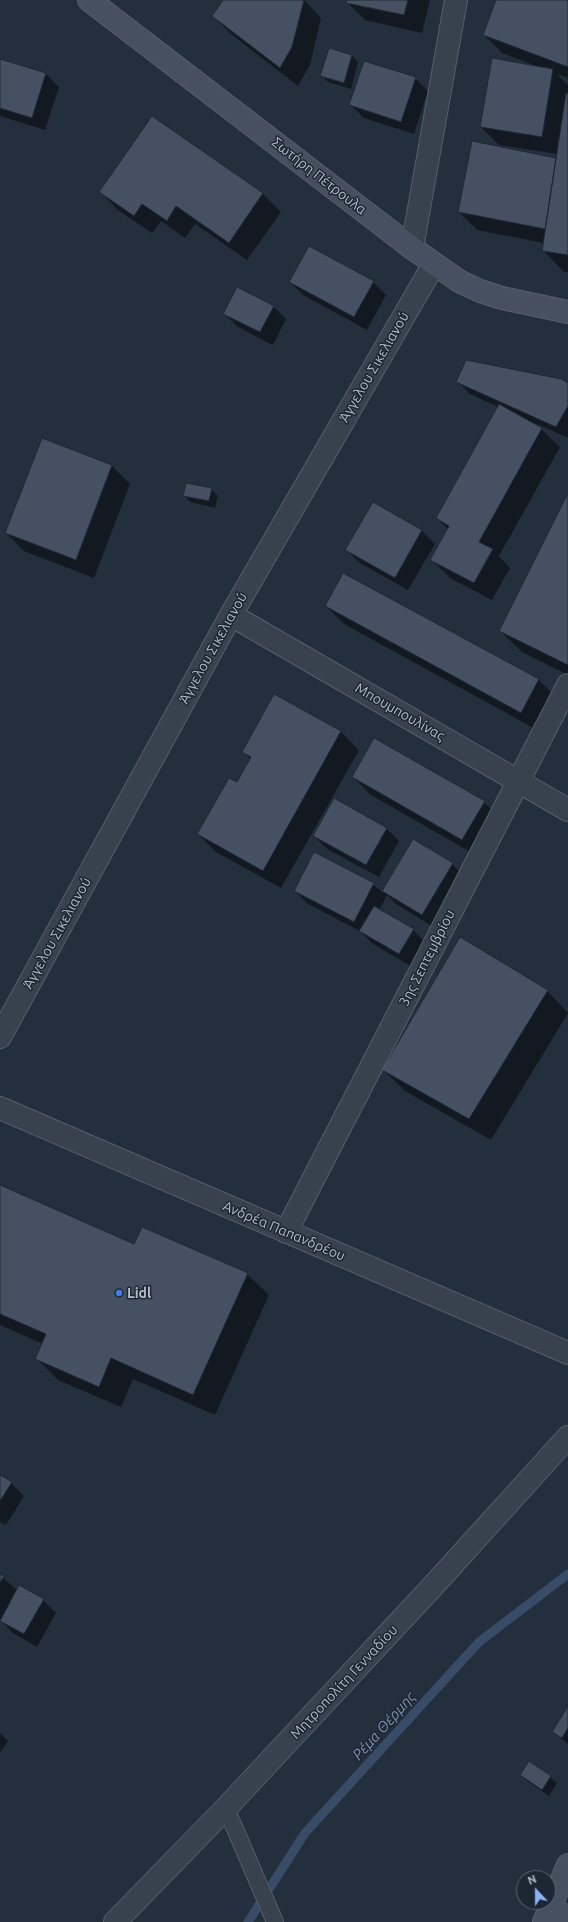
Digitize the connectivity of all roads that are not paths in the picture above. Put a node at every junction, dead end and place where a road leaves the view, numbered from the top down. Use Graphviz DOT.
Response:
graph roads {
  1 [pos="89,0"];
  2 [pos="456,0"];
  3 [pos="412,248"];
  4 [pos="434,264"];
  5 [pos="568,312"];
  6 [pos="231,615"];
  7 [pos="568,685"];
  8 [pos="518,781"];
  9 [pos="568,810"];
  10 [pos="0,1037"];
  11 [pos="0,1108"];
  12 [pos="286,1232"];
  13 [pos="568,1353"];
  14 [pos="568,1437"];
  15 [pos="226,1808"];
  16 [pos="568,1865"];
  17 [pos="554,1916"];
  18 [pos="115,1922"];
  19 [pos="275,1922"];
  1 -- 3 [label="street, Σωτήρη Πέτρουλα"];
  2 -- 3 [label="street"];
  3 -- 4 [label="street, Σωτήρη Πέτρουλα"];
  4 -- 5 [label="street, Σωτήρη Πέτρουλα"];
  4 -- 6 [label="street, Άγγελου Σικελιανού"];
  6 -- 8 [label="street, Μπουμπουλίνας"];
  6 -- 10 [label="street, Άγγελου Σικελιανού"];
  7 -- 8 [label="street, 3ης Σεπτεμβρίου"];
  8 -- 9 [label="street, Μπουμπουλίνας"];
  8 -- 12 [label="street, 3ης Σεπτεμβρίου"];
  11 -- 12 [label="street, Ανδρέα Παπανδρέου"];
  12 -- 13 [label="street, Ανδρέα Παπανδρέου"];
  14 -- 15 [label="street, Μητροπολίτη Γενναδίου"];
  15 -- 18 [label="street, Μητροπολίτη Γενναδίου"];
  15 -- 19 [label="lane"];
  16 -- 17 [label="street"];
}
